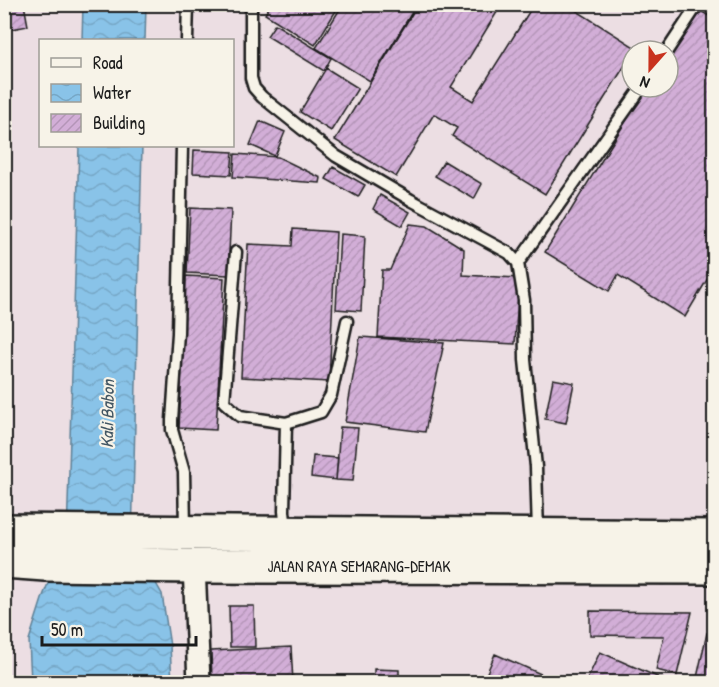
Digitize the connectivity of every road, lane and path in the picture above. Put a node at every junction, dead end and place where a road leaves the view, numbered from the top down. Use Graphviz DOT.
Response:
graph roads {
  1 [pos="188,4"];
  2 [pos="251,4"];
  3 [pos="698,4"];
  4 [pos="186,39"];
  5 [pos="675,39"];
  6 [pos="634,99"];
  7 [pos="182,147"];
  8 [pos="236,252"];
  9 [pos="518,264"];
  10 [pos="347,321"];
  11 [pos="286,423"];
  12 [pos="285,522"];
  13 [pos="4,531"];
  14 [pos="175,533"];
  15 [pos="538,536"];
  16 [pos="714,537"];
  17 [pos="4,561"];
  18 [pos="194,566"];
  19 [pos="714,567"];
  20 [pos="199,682"];
  1 -- 4 [label="lane"];
  2 -- 9 [label="lane"];
  3 -- 5 [label="lane"];
  6 -- 9 [label="lane"];
  7 -- 14 [label="lane"];
  8 -- 11 [label="lane"];
  9 -- 15 [label="lane"];
  10 -- 11 [label="lane"];
  11 -- 12 [label="lane"];
  12 -- 14 [label="highway, JALAN RAYA SEMARANG-DEMAK"];
  12 -- 15 [label="highway, JALAN RAYA SEMARANG-DEMAK"];
  13 -- 14 [label="highway, JALAN RAYA SEMARANG-DEMAK"];
  15 -- 16 [label="highway, JALAN RAYA SEMARANG-DEMAK"];
  17 -- 18 [label="highway, JALAN RAYA SEMARANG-DEMAK"];
  18 -- 19 [label="highway, JALAN RAYA SEMARANG-DEMAK"];
  18 -- 20 [label="street"];
}
